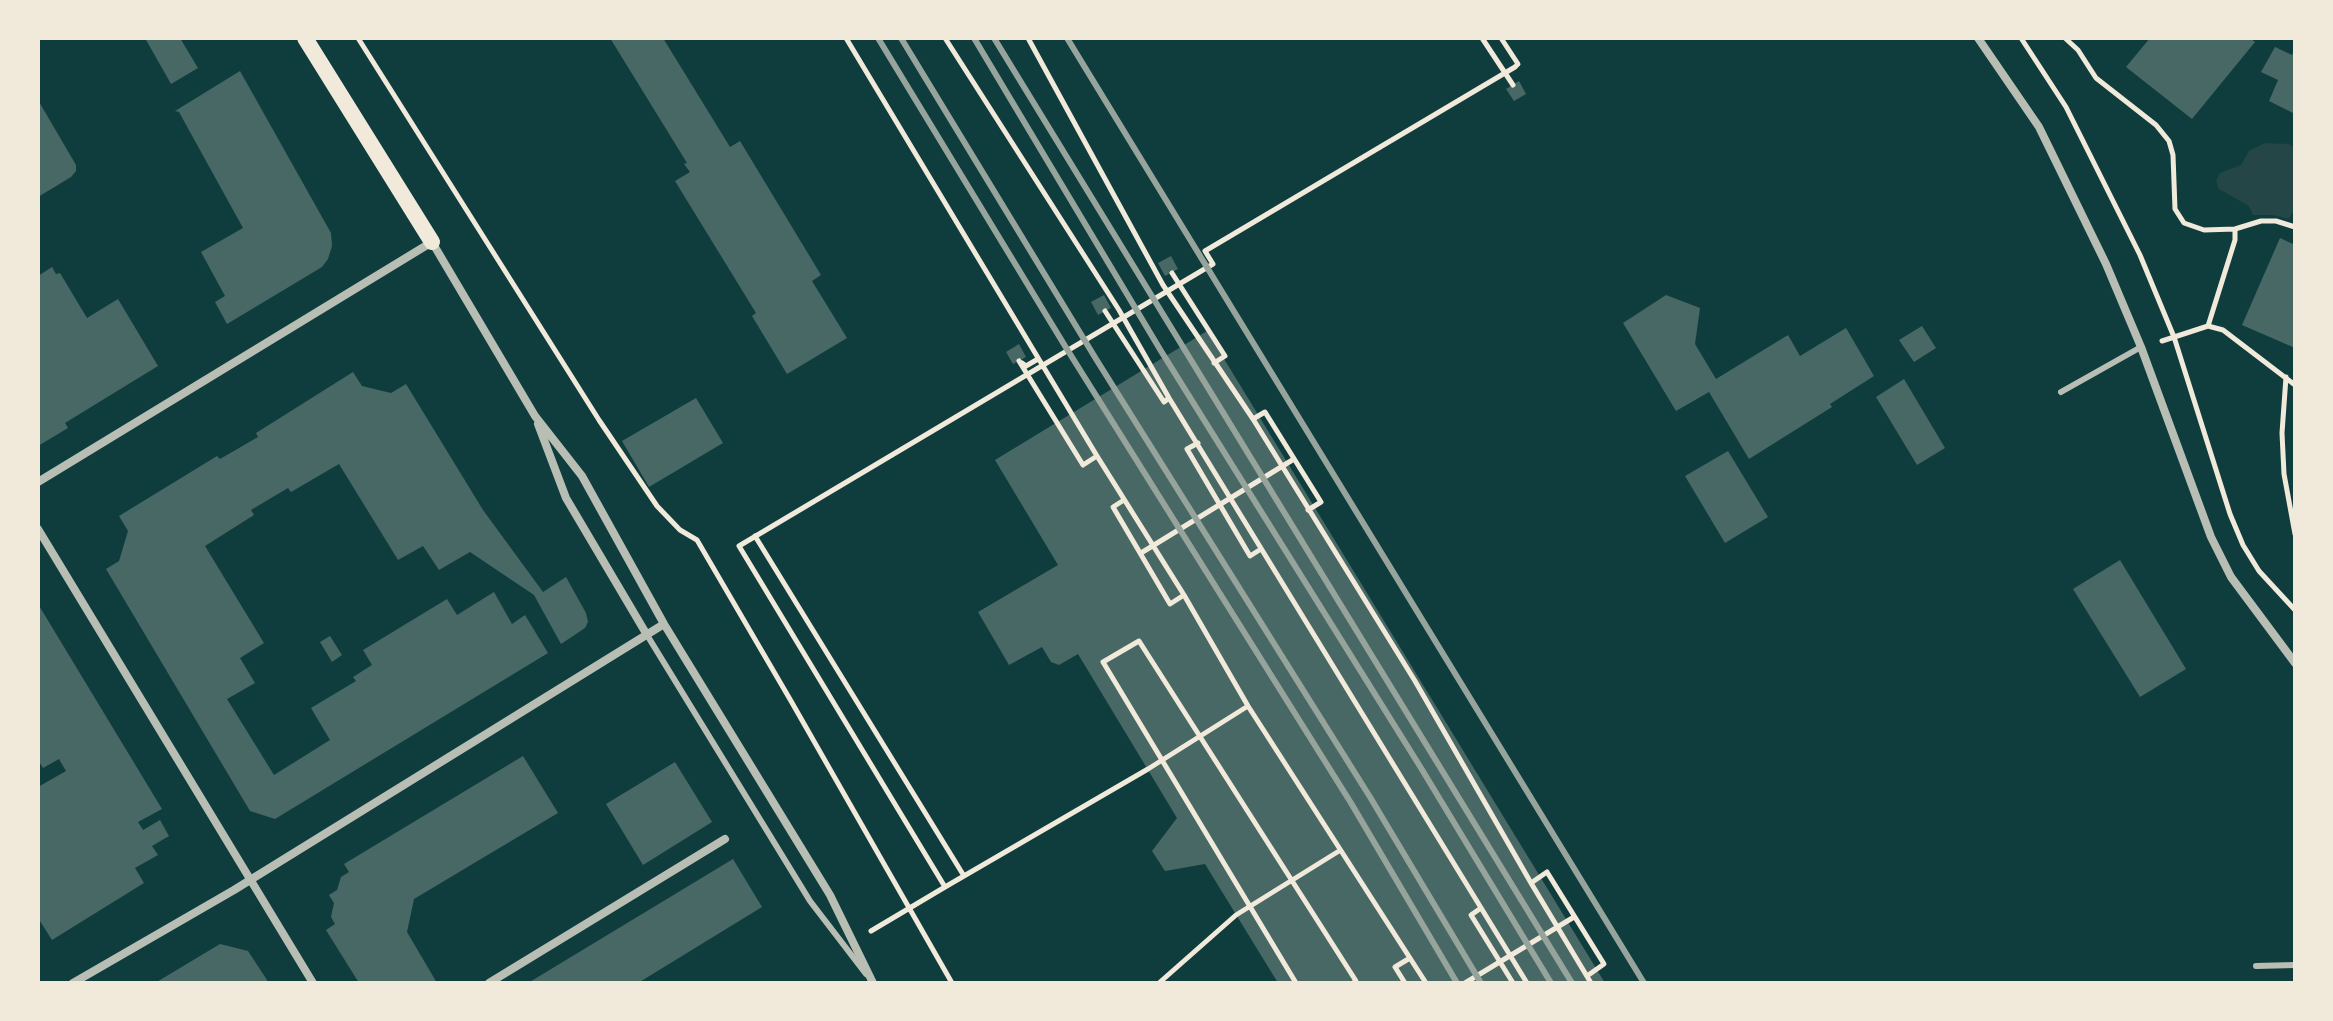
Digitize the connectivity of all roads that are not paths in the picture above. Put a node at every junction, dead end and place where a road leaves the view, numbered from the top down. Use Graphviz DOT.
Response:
graph roads {
  1 [pos="305,38"];
  2 [pos="1978,38"];
  3 [pos="432,242"];
  4 [pos="2141,347"];
  5 [pos="2061,392"];
  6 [pos="535,416"];
  7 [pos="38,482"];
  8 [pos="38,529"];
  9 [pos="664,624"];
  10 [pos="647,635"];
  11 [pos="2295,663"];
  12 [pos="725,839"];
  13 [pos="251,880"];
  14 [pos="2295,965"];
  15 [pos="2256,966"];
  16 [pos="73,983"];
  17 [pos="313,983"];
  18 [pos="489,983"];
  19 [pos="873,983"];
  1 -- 3 [label="main road"];
  2 -- 4 [label="street"];
  3 -- 6 [label="street"];
  3 -- 7 [label="street"];
  4 -- 5 [label="lane"];
  4 -- 11 [label="street"];
  6 -- 9 [label="street"];
  6 -- 10 [label="street"];
  8 -- 13 [label="street"];
  9 -- 10 [label="street"];
  9 -- 19 [label="street"];
  10 -- 13 [label="street"];
  10 -- 19 [label="lane"];
  12 -- 18 [label="street"];
  13 -- 16 [label="street"];
  13 -- 17 [label="street"];
  14 -- 15 [label="lane"];
}
